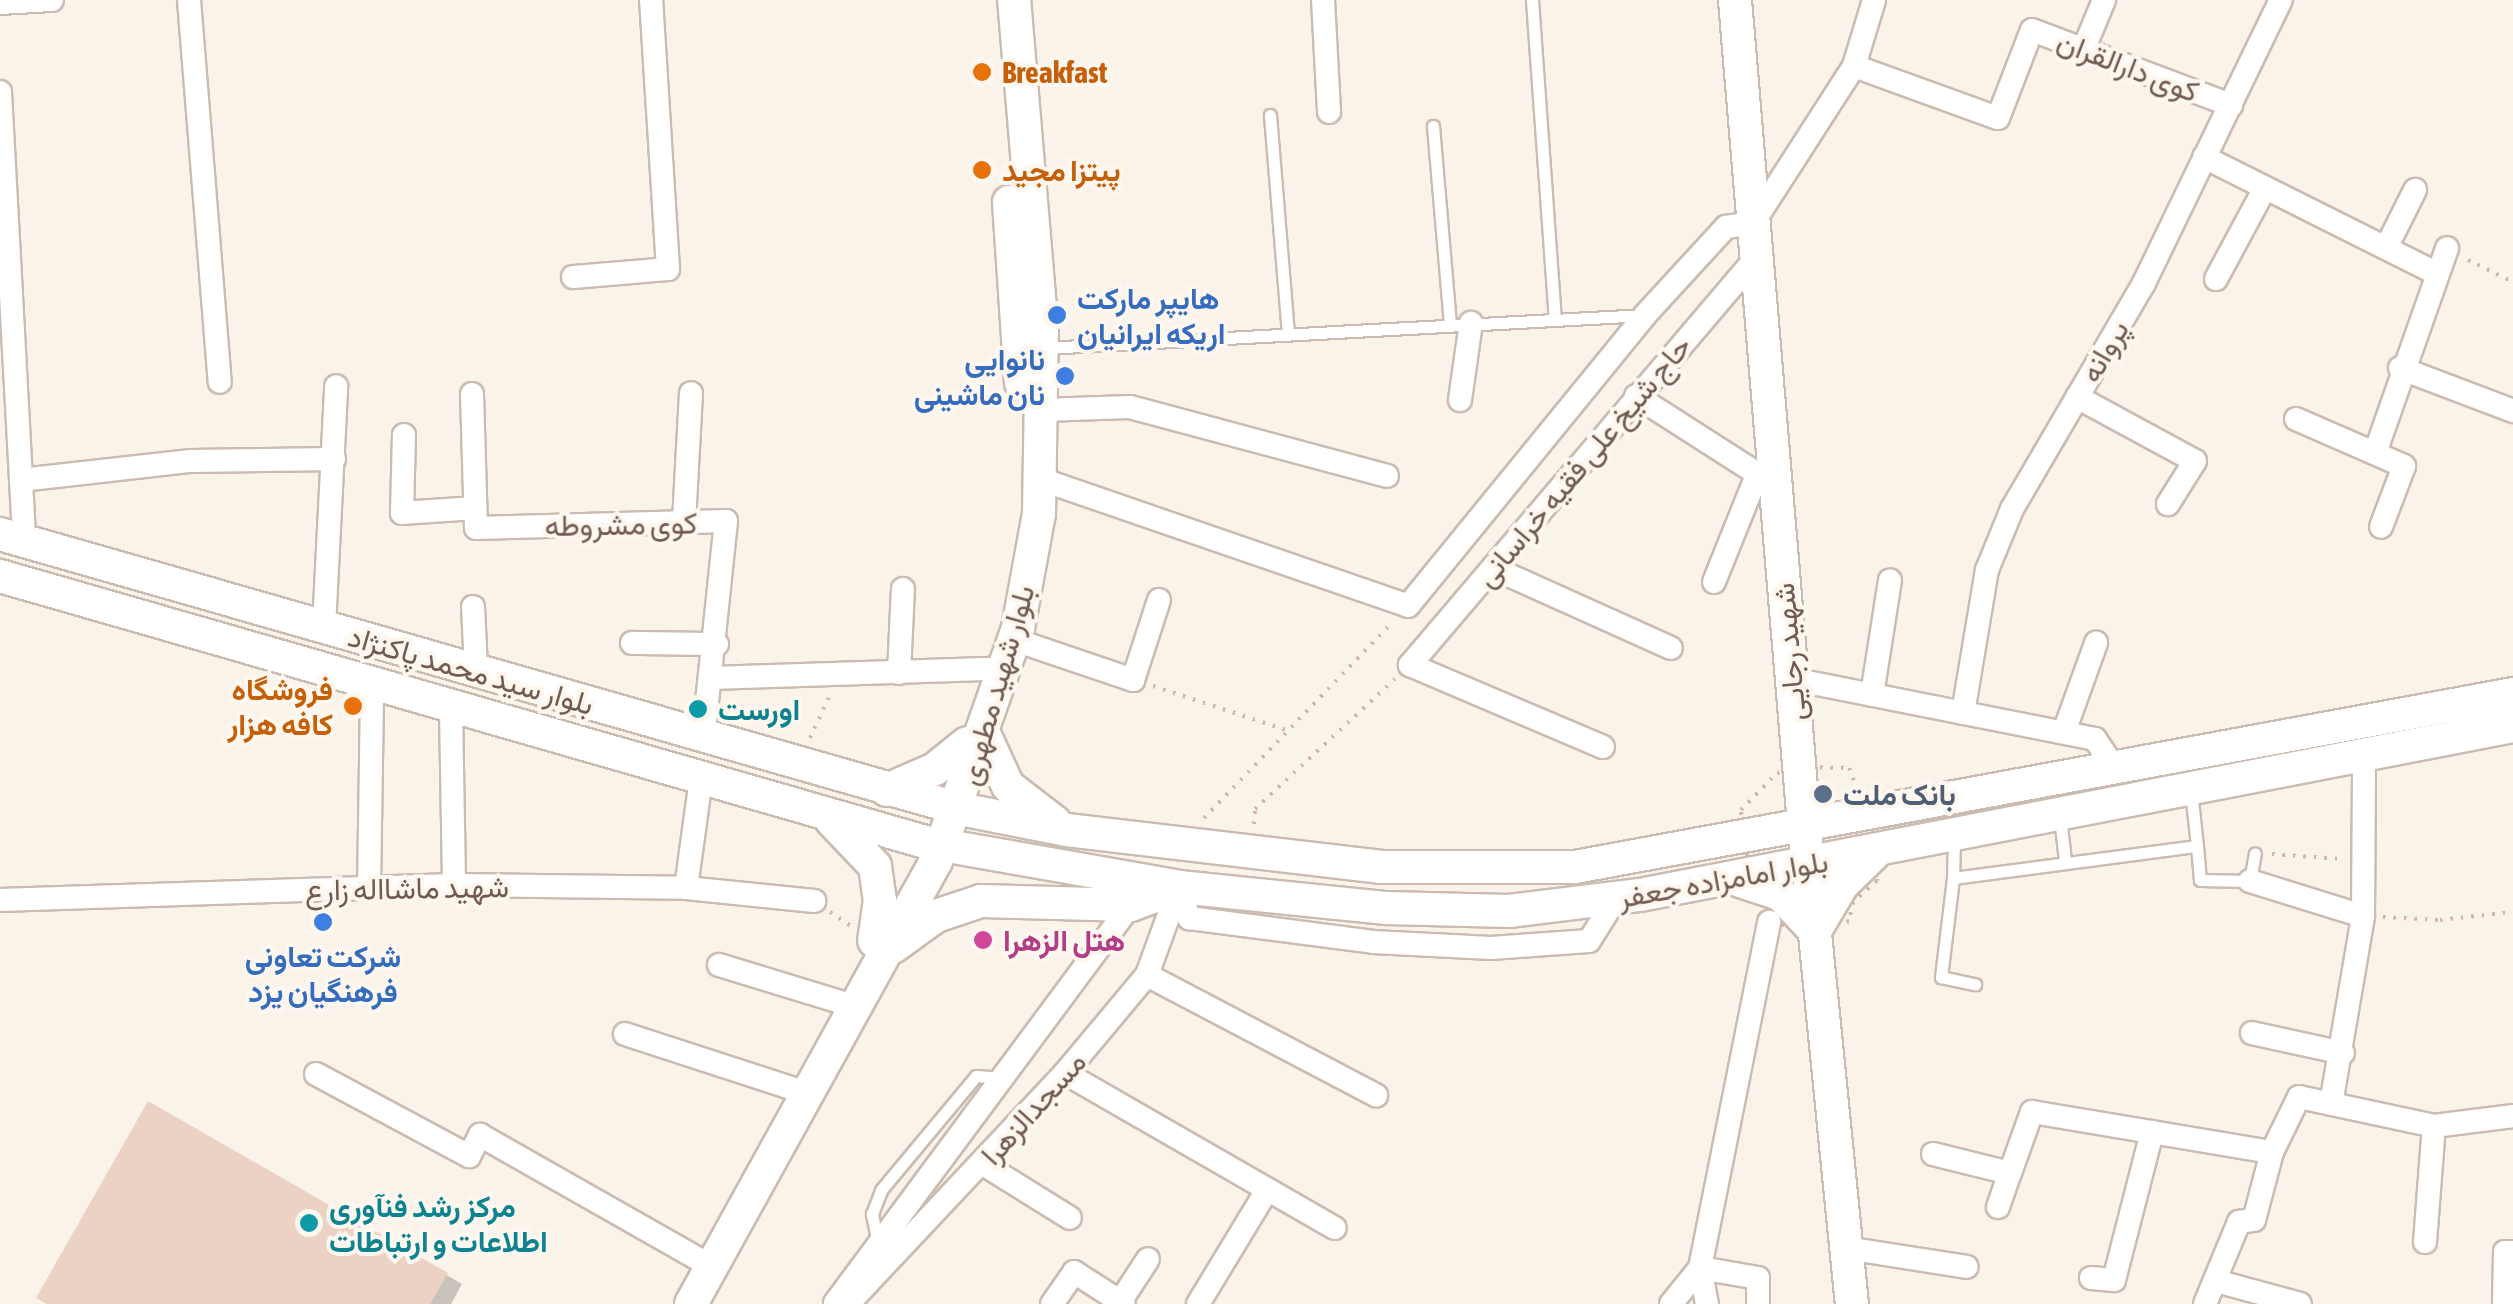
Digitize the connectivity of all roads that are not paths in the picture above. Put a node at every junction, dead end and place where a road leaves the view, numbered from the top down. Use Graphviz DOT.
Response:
graph roads {
  1 [pos="52,0"];
  2 [pos="189,0"];
  3 [pos="651,0"];
  4 [pos="994,0"];
  5 [pos="1014,0"];
  6 [pos="1323,0"];
  7 [pos="1532,0"];
  8 [pos="1735,0"];
  9 [pos="1874,0"];
  10 [pos="2104,0"];
  11 [pos="2281,0"];
  12 [pos="0,3"];
  13 [pos="2084,48"];
  14 [pos="1854,66"];
  15 [pos="0,92"];
  16 [pos="2231,105"];
  17 [pos="1329,112"];
  18 [pos="1270,115"];
  19 [pos="1434,126"];
  20 [pos="2204,157"];
  21 [pos="2,185"];
  22 [pos="2265,188"];
  23 [pos="2415,190"];
  24 [pos="1753,223"];
  25 [pos="2386,248"];
  26 [pos="2446,248"];
  27 [pos="1756,258"];
  28 [pos="2434,272"];
  29 [pos="573,277"];
  30 [pos="2216,279"];
  31 [pos="1645,315"];
  32 [pos="1555,318"];
  33 [pos="1461,323"];
  34 [pos="1288,334"];
  35 [pos="1042,348"];
  36 [pos="2400,368"];
  37 [pos="220,382"];
  38 [pos="336,386"];
  39 [pos="472,394"];
  40 [pos="692,394"];
  41 [pos="1636,396"];
  42 [pos="2077,397"];
  43 [pos="1460,400"];
  44 [pos="1042,410"];
  45 [pos="2513,411"];
  46 [pos="8,412"];
  47 [pos="2296,418"];
  48 [pos="404,435"];
  49 [pos="2375,453"];
  50 [pos="334,459"];
  51 [pos="1388,476"];
  52 [pos="1040,478"];
  53 [pos="20,480"];
  54 [pos="1766,480"];
  55 [pos="2168,504"];
  56 [pos="475,518"];
  57 [pos="684,522"];
  58 [pos="2381,527"];
  59 [pos="12,538"];
  60 [pos="1492,568"];
  61 [pos="0,576"];
  62 [pos="1890,580"];
  63 [pos="1714,582"];
  64 [pos="903,589"];
  65 [pos="1158,600"];
  66 [pos="473,607"];
  67 [pos="324,626"];
  68 [pos="1015,640"];
  69 [pos="632,643"];
  70 [pos="2096,643"];
  71 [pos="716,644"];
  72 [pos="1671,648"];
  73 [pos="414,652"];
  74 [pos="476,669"];
  75 [pos="989,669"];
  76 [pos="899,673"];
  77 [pos="714,678"];
  78 [pos="1792,680"];
  79 [pos="372,686"];
  80 [pos="2513,694"];
  81 [pos="1872,695"];
  82 [pos="406,696"];
  83 [pos="452,710"];
  84 [pos="1963,712"];
  85 [pos="2513,726"];
  86 [pos="2064,732"];
  87 [pos="702,739"];
  88 [pos="976,740"];
  89 [pos="1603,746"];
  90 [pos="2364,755"];
  91 [pos="1799,767"];
  92 [pos="2114,767"];
  93 [pos="701,779"];
  94 [pos="2190,788"];
  95 [pos="887,790"];
  96 [pos="1901,806"];
  97 [pos="951,807"];
  98 [pos="1860,814"];
  99 [pos="2059,814"];
  100 [pos="824,816"];
  101 [pos="1804,824"];
  102 [pos="1067,830"];
  103 [pos="1760,832"];
  104 [pos="1954,834"];
  105 [pos="934,844"];
  106 [pos="1895,846"];
  107 [pos="2197,846"];
  108 [pos="2255,853"];
  109 [pos="2065,860"];
  110 [pos="1809,866"];
  111 [pos="1953,878"];
  112 [pos="1732,880"];
  113 [pos="2250,881"];
  114 [pos="454,886"];
  115 [pos="1179,887"];
  116 [pos="369,888"];
  117 [pos="686,888"];
  118 [pos="0,900"];
  119 [pos="814,900"];
  120 [pos="1131,904"];
  121 [pos="2364,916"];
  122 [pos="1769,922"];
  123 [pos="1815,931"];
  124 [pos="877,951"];
  125 [pos="719,965"];
  126 [pos="1147,975"];
  127 [pos="1975,984"];
  128 [pos="840,1002"];
  129 [pos="2252,1033"];
  130 [pos="625,1034"];
  131 [pos="2343,1053"];
  132 [pos="316,1074"];
  133 [pos="1065,1074"];
  134 [pos="790,1088"];
  135 [pos="1376,1095"];
  136 [pos="2331,1104"];
  137 [pos="2513,1116"];
  138 [pos="2434,1126"];
  139 [pos="2152,1132"];
  140 [pos="2272,1152"];
  141 [pos="1933,1154"];
  142 [pos="983,1164"];
  143 [pos="2010,1172"];
  144 [pos="1267,1190"];
  145 [pos="1998,1207"];
  146 [pos="1070,1218"];
  147 [pos="1335,1228"];
  148 [pos="2425,1242"];
  149 [pos="1846,1248"];
  150 [pos="2513,1252"];
  151 [pos="1148,1259"];
  152 [pos="700,1260"];
  153 [pos="1700,1268"];
  154 [pos="1967,1268"];
  155 [pos="2091,1278"];
  156 [pos="2216,1282"];
  157 [pos="1122,1303"];
  158 [pos="676,1304"];
  159 [pos="691,1304"];
  160 [pos="834,1304"];
  161 [pos="848,1304"];
  162 [pos="1052,1304"];
  163 [pos="1198,1304"];
  164 [pos="1671,1304"];
  165 [pos="1708,1304"];
  166 [pos="1758,1304"];
  167 [pos="1852,1304"];
  168 [pos="2205,1304"];
  169 [pos="2300,1304"];
  170 [pos="2504,1304"];
  1 -- 12 [label="street"];
  2 -- 37 [label="street"];
  3 -- 29 [label="street"];
  4 -- 75 [label="main road, بلوار شهید مطهری"];
  5 -- 35 [label="main road, بلوار شهید مطهری"];
  6 -- 17 [label="street"];
  7 -- 32 [label="lane"];
  8 -- 24 [label="main road, شهید رجایی"];
  9 -- 14 [label="street"];
  10 -- 13 [label="street"];
  11 -- 16 [label="street, پروانه"];
  13 -- 14 [label="street, کوی دارالقران"];
  13 -- 16 [label="street, کوی دارالقران"];
  14 -- 24 [label="street"];
  15 -- 21 [label="street"];
  16 -- 20 [label="street, پروانه"];
  18 -- 34 [label="lane"];
  19 -- 33 [label="lane"];
  20 -- 22 [label="street"];
  20 -- 42 [label="street, پروانه"];
  21 -- 46 [label="street"];
  22 -- 25 [label="street"];
  22 -- 30 [label="street"];
  23 -- 25 [label="street"];
  24 -- 27 [label="main road, شهید رجایی"];
  24 -- 31 [label="street, حاج شیخ علی فقیه خراسانی"];
  25 -- 28 [label="street"];
  26 -- 28 [label="street"];
  27 -- 41 [label="street, حاج شیخ علی فقیه خراسانی"];
  27 -- 54 [label="main road, شهید رجایی"];
  28 -- 36 [label="street"];
  31 -- 32 [label="lane"];
  31 -- 52 [label="street, حاج شیخ علی فقیه خراسانی"];
  32 -- 33 [label="lane"];
  33 -- 34 [label="lane"];
  33 -- 43 [label="street"];
  34 -- 35 [label="lane"];
  35 -- 44 [label="main road, بلوار شهید مطهری"];
  36 -- 45 [label="street"];
  36 -- 49 [label="street"];
  38 -- 50 [label="street"];
  39 -- 56 [label="street"];
  40 -- 57 [label="street"];
  41 -- 54 [label="street"];
  41 -- 60 [label="street, حاج شیخ علی فقیه خراسانی"];
  42 -- 55 [label="street"];
  42 -- 84 [label="street, پروانه"];
  44 -- 51 [label="street"];
  44 -- 52 [label="main road, بلوار شهید مطهری"];
  46 -- 53 [label="street"];
  47 -- 49 [label="street"];
  48 -- 56 [label="street, کوی مشروطه"];
  49 -- 58 [label="street"];
  50 -- 53 [label="street"];
  50 -- 67 [label="street"];
  52 -- 68 [label="main road, بلوار شهید مطهری"];
  53 -- 59 [label="street"];
  54 -- 63 [label="street"];
  54 -- 78 [label="main road, شهید رجایی"];
  56 -- 57 [label="street, کوی مشروطه"];
  57 -- 71 [label="street, کوی مشروطه"];
  59 -- 67 [label="main road, بلوار سید محمد پاکنژاد"];
  60 -- 72 [label="street"];
  60 -- 89 [label="street, حاج شیخ علی فقیه خراسانی"];
  61 -- 79 [label="main road, بلوار سید محمد پاکنژاد"];
  62 -- 81 [label="street"];
  64 -- 76 [label="street"];
  65 -- 68 [label="street"];
  66 -- 74 [label="street"];
  67 -- 73 [label="main road, بلوار سید محمد پاکنژاد"];
  68 -- 88 [label="main road, بلوار شهید مطهری"];
  69 -- 71 [label="street"];
  70 -- 86 [label="street"];
  71 -- 77 [label="street, کوی مشروطه"];
  73 -- 74 [label="main road, بلوار سید محمد پاکنژاد"];
  73 -- 82 [label="main road"];
  74 -- 87 [label="main road, بلوار سید محمد پاکنژاد"];
  75 -- 76 [label="street"];
  75 -- 88 [label="main road, بلوار شهید مطهری"];
  76 -- 77 [label="street"];
  77 -- 87 [label="street, کوی مشروطه"];
  78 -- 81 [label="street"];
  78 -- 91 [label="main road, شهید رجایی"];
  79 -- 82 [label="main road, بلوار سید محمد پاکنژاد"];
  79 -- 116 [label="street"];
  80 -- 92 [label="main road, بلوار امامزاده جعفر"];
  81 -- 84 [label="street"];
  82 -- 83 [label="main road, بلوار سید محمد پاکنژاد"];
  83 -- 93 [label="main road, بلوار سید محمد پاکنژاد"];
  83 -- 114 [label="street"];
  84 -- 86 [label="street"];
  85 -- 90 [label="main road, بلوار امامزاده جعفر"];
  86 -- 92 [label="street"];
  87 -- 95 [label="main road, بلوار سید محمد پاکنژاد"];
  88 -- 95 [label="main road"];
  88 -- 97 [label="main road, بلوار شهید مطهری"];
  88 -- 102 [label="main road"];
  90 -- 94 [label="main road, بلوار امامزاده جعفر"];
  90 -- 121 [label="street"];
  91 -- 98 [label="main road"];
  91 -- 101 [label="main road, شهید رجایی"];
  91 -- 103 [label="main road"];
  92 -- 96 [label="main road, بلوار امامزاده جعفر"];
  93 -- 100 [label="main road, بلوار سید محمد پاکنژاد"];
  93 -- 117 [label="street"];
  94 -- 99 [label="main road, بلوار امامزاده جعفر"];
  94 -- 107 [label="lane"];
  95 -- 97 [label="main road, بلوار سید محمد پاکنژاد"];
  96 -- 98 [label="main road, بلوار امامزاده جعفر"];
  96 -- 106 [label="main road"];
  97 -- 102 [label="main road, بلوار امامزاده جعفر"];
  97 -- 105 [label="main road, بلوار شهید مطهری"];
  98 -- 101 [label="main road, بلوار امامزاده جعفر"];
  99 -- 104 [label="main road, بلوار امامزاده جعفر"];
  99 -- 109 [label="lane"];
  100 -- 105 [label="main road, بلوار سید محمد پاکنژاد"];
  100 -- 124 [label="main road"];
  101 -- 103 [label="main road, بلوار امامزاده جعفر"];
  101 -- 110 [label="main road, شهید رجایی"];
  102 -- 103 [label="main road, بلوار امامزاده جعفر"];
  104 -- 106 [label="main road, بلوار امامزاده جعفر"];
  104 -- 111 [label="lane"];
  105 -- 115 [label="main road, بلوار امامزاده جعفر"];
  105 -- 124 [label="main road, بلوار شهید مطهری"];
  106 -- 110 [label="main road, بلوار امامزاده جعفر"];
  106 -- 123 [label="main road"];
  107 -- 109 [label="lane"];
  107 -- 113 [label="lane"];
  108 -- 113 [label="lane"];
  109 -- 111 [label="lane"];
  110 -- 112 [label="main road, بلوار امامزاده جعفر"];
  110 -- 123 [label="main road, شهید رجایی"];
  111 -- 127 [label="lane"];
  112 -- 115 [label="main road, بلوار امامزاده جعفر"];
  112 -- 123 [label="main road"];
  113 -- 121 [label="street"];
  114 -- 116 [label="street, شهید ماشااله زارع"];
  114 -- 117 [label="street, شهید ماشااله زارع"];
  115 -- 120 [label="main road"];
  115 -- 126 [label="street, مسجدالزهرا"];
  116 -- 118 [label="street, شهید ماشااله زارع"];
  117 -- 119 [label="street, شهید ماشااله زارع"];
  120 -- 124 [label="main road"];
  120 -- 160 [label="street"];
  121 -- 131 [label="street"];
  122 -- 153 [label="street"];
  123 -- 149 [label="main road, شهید رجایی"];
  124 -- 128 [label="main road, بلوار شهید مطهری"];
  124 -- 159 [label="main road, بلوار شهید مطهری"];
  125 -- 128 [label="street"];
  126 -- 133 [label="street, مسجدالزهرا"];
  126 -- 135 [label="street"];
  128 -- 134 [label="main road, بلوار شهید مطهری"];
  129 -- 131 [label="street"];
  130 -- 134 [label="street"];
  131 -- 136 [label="street"];
  132 -- 152 [label="street"];
  133 -- 142 [label="street, مسجدالزهرا"];
  133 -- 144 [label="street"];
  134 -- 152 [label="main road, بلوار شهید مطهری"];
  136 -- 138 [label="street"];
  136 -- 140 [label="street"];
  137 -- 138 [label="street"];
  138 -- 148 [label="street"];
  139 -- 140 [label="street"];
  139 -- 143 [label="street"];
  139 -- 155 [label="street"];
  140 -- 156 [label="street"];
  141 -- 143 [label="street"];
  142 -- 146 [label="street"];
  142 -- 161 [label="street, مسجدالزهرا"];
  143 -- 145 [label="street"];
  144 -- 147 [label="street"];
  144 -- 163 [label="street"];
  149 -- 154 [label="street"];
  149 -- 167 [label="main road, شهید رجایی"];
  150 -- 170 [label="street"];
  151 -- 157 [label="street"];
  152 -- 158 [label="main road, بلوار شهید مطهری"];
  153 -- 164 [label="street"];
  153 -- 165 [label="street"];
  153 -- 166 [label="street"];
  156 -- 168 [label="street"];
  156 -- 169 [label="street"];
  157 -- 162 [label="street"];
}
